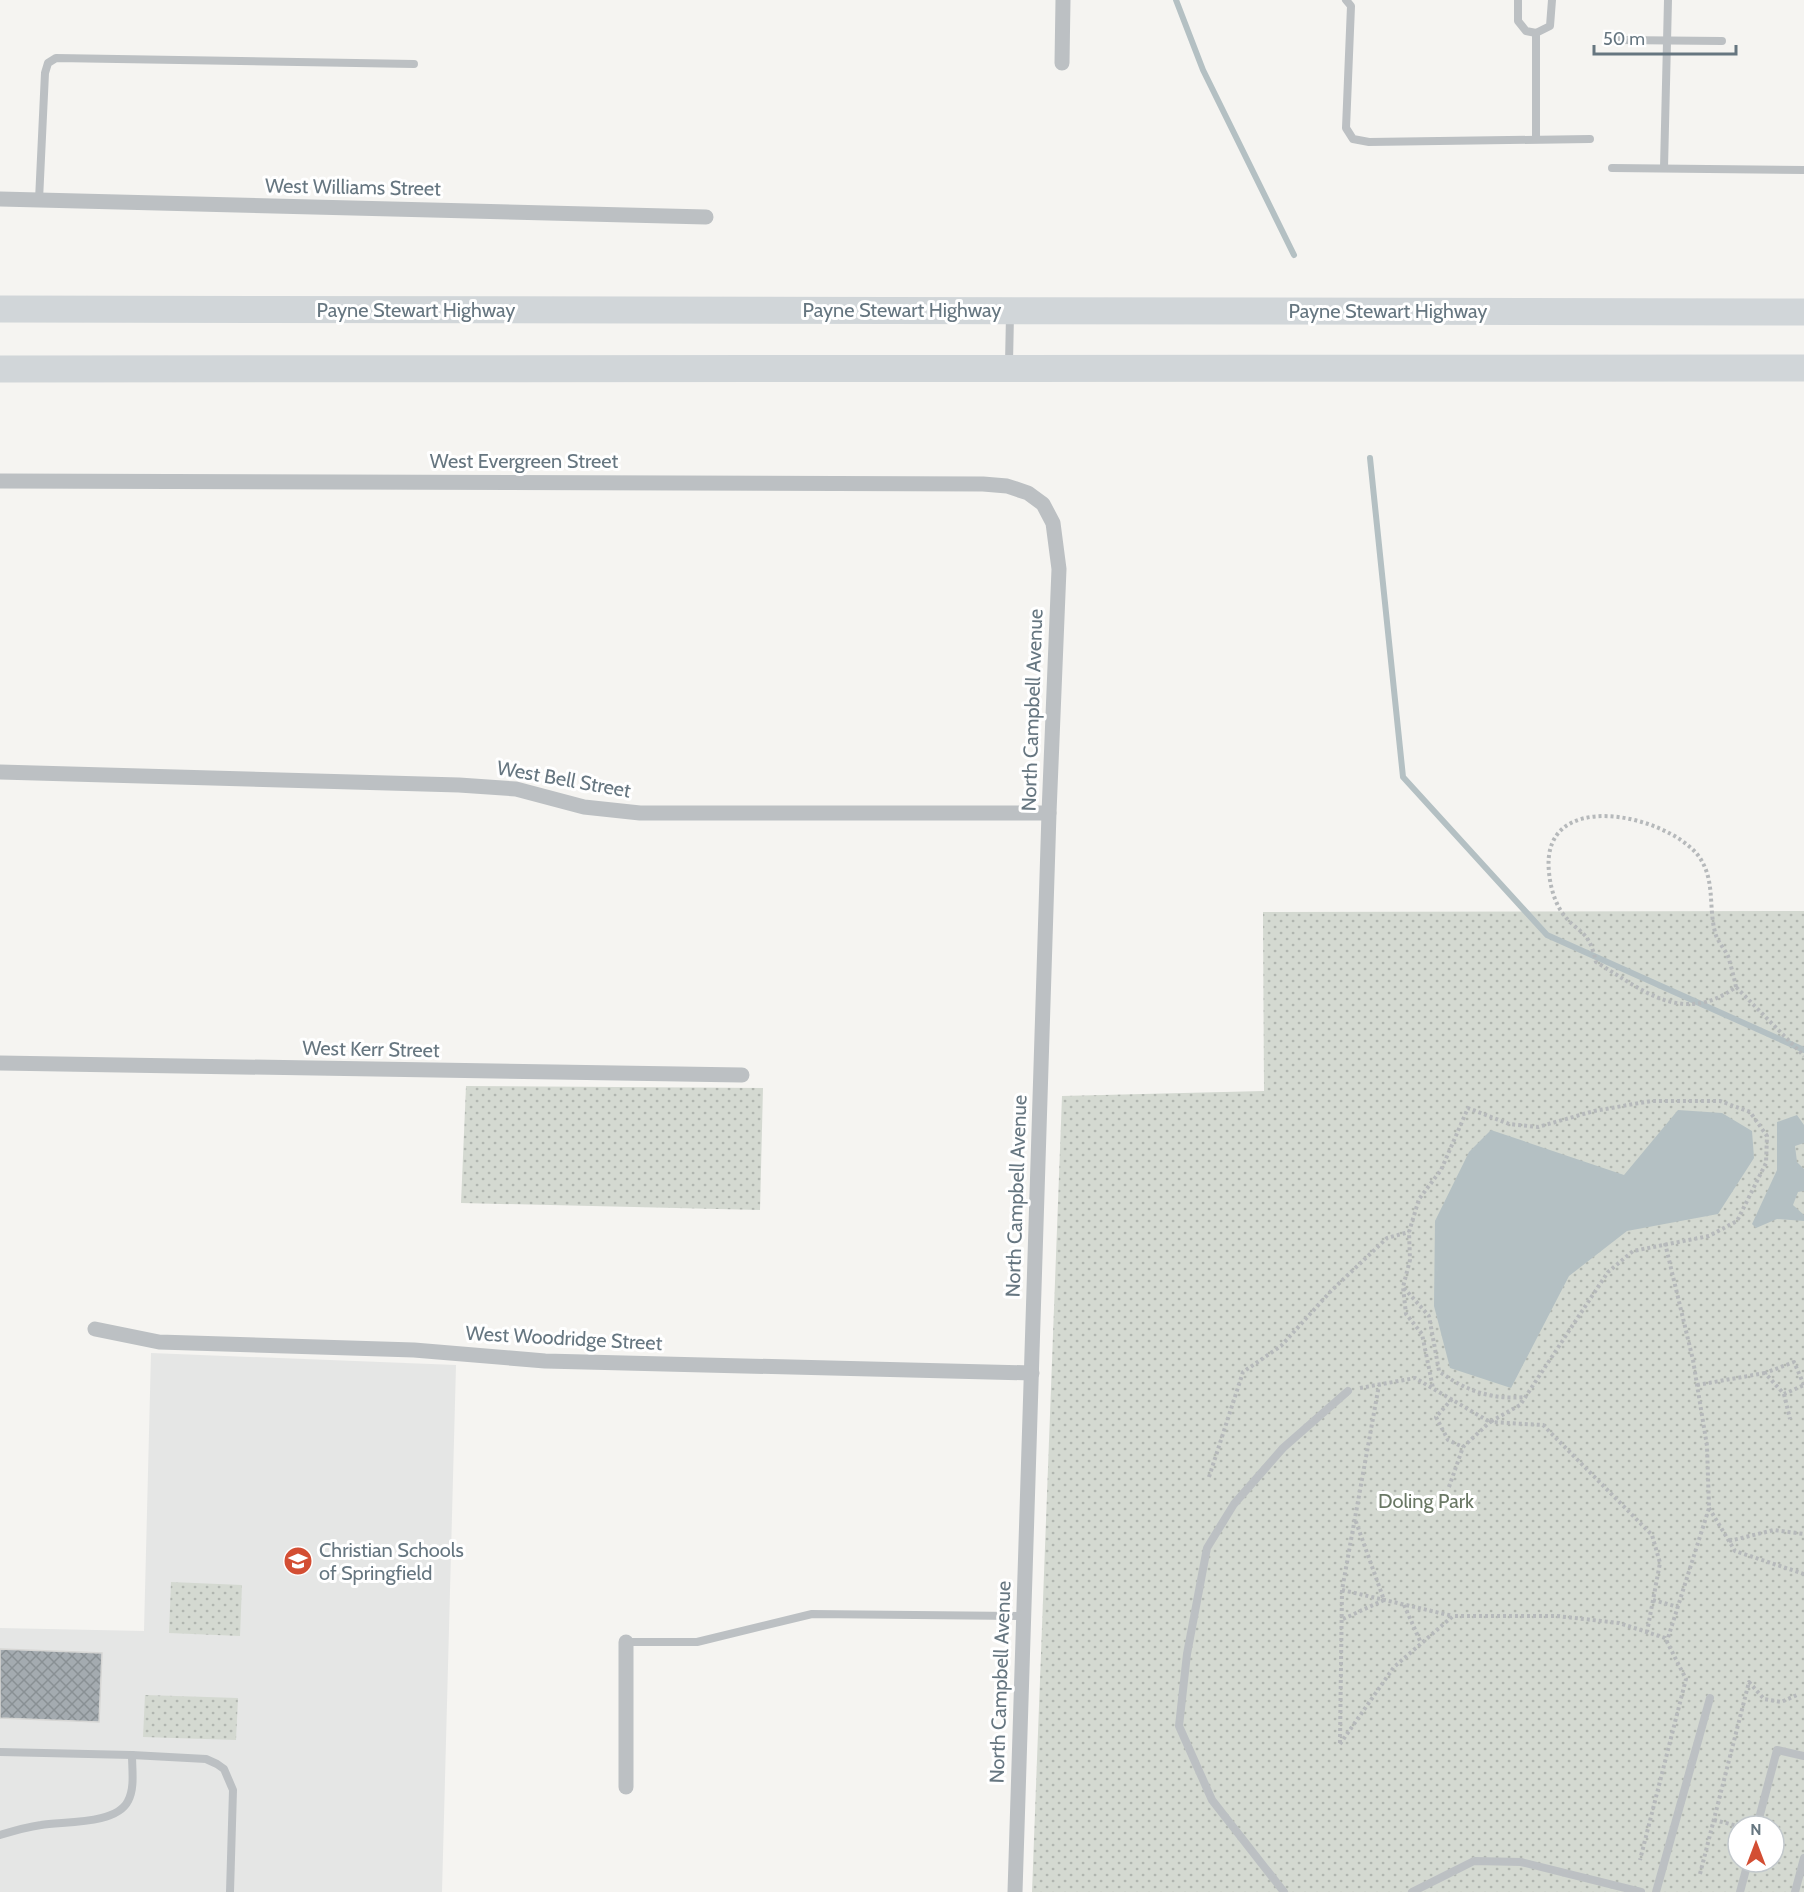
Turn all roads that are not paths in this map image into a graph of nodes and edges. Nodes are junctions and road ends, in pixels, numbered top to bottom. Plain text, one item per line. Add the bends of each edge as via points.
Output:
1 (1063, 0) edge
2 (1346, 0) edge
3 (1518, 0) edge
4 (1552, 0) edge
5 (1668, 0) edge
6 (1536, 33) junction
7 (1617, 40) dead end
8 (1667, 41) junction
9 (1722, 41) dead end
10 (1062, 63) dead end
11 (414, 64) dead end
12 (1536, 138) junction
13 (1590, 139) dead end
14 (1612, 168) dead end
15 (1664, 168) junction
16 (1804, 170) edge
17 (0, 199) edge
18 (39, 200) junction
19 (706, 217) dead end
20 (0, 309) edge
21 (1010, 310) junction
22 (1804, 312) edge
23 (1804, 368) edge
24 (0, 369) edge
25 (1009, 369) junction
26 (0, 481) edge
27 (1042, 504) joint
28 (0, 772) edge
29 (1049, 813) junction
30 (0, 1063) edge
31 (742, 1076) dead end
32 (95, 1329) dead end
33 (1032, 1373) junction
34 (1348, 1391) road end
35 (1023, 1616) junction
36 (626, 1642) joint
37 (1710, 1698) dead end
38 (0, 1752) edge
39 (132, 1755) junction
40 (1804, 1756) edge
41 (626, 1787) dead end
42 (1760, 1814) edge
43 (0, 1835) edge
44 (1804, 1858) edge
45 (1745, 1874) edge
46 (230, 1892) edge
47 (1015, 1892) edge
48 (1284, 1892) edge
49 (1412, 1892) edge
50 (1641, 1892) edge
51 (1656, 1892) edge
52 (1740, 1892) edge
53 (1795, 1892) edge

1 - 10 street
2 - 12 lane via 1351,6 1346,128 1353,139 1369,142
3 - 6 lane via 1518,21 1526,31
4 - 6 lane via 1550,26
5 - 8 lane
6 - 12 lane
7 - 8 lane
8 - 9 lane
8 - 15 lane
11 - 18 lane via 56,58 48,63 45,73
12 - 13 lane
14 - 15 lane
15 - 16 lane
17 - 18 street, West Williams Street
18 - 19 street, West Williams Street
20 - 21 highway, Payne Stewart Highway
21 - 22 highway, Payne Stewart Highway
21 - 25 lane
23 - 25 highway
24 - 25 highway
26 - 27 street, West Evergreen Street via 983,484 1018,490
27 - 29 street, North Campbell Avenue via 1053,523 1059,569
28 - 29 street, West Bell Street via 459,785 516,789 584,807 640,813
29 - 33 street, North Campbell Avenue
30 - 31 street, West Kerr Street
32 - 33 street, West Woodridge Street via 159,1342 414,1350 545,1361
33 - 35 street, North Campbell Avenue
34 - 48 lane via 1283,1448 1234,1504 1207,1548 1187,1654 1179,1726 1212,1800
35 - 36 lane via 812,1614 697,1642
35 - 47 street, North Campbell Avenue
36 - 41 street
37 - 51 lane
38 - 39 lane
39 - 43 lane via 132,1789 128,1803 119,1811
39 - 46 lane via 206,1759 224,1769 233,1790
40 - 42 lane via 1777,1750
44 - 53 lane
45 - 52 lane
49 - 50 lane via 1474,1861 1521,1862

